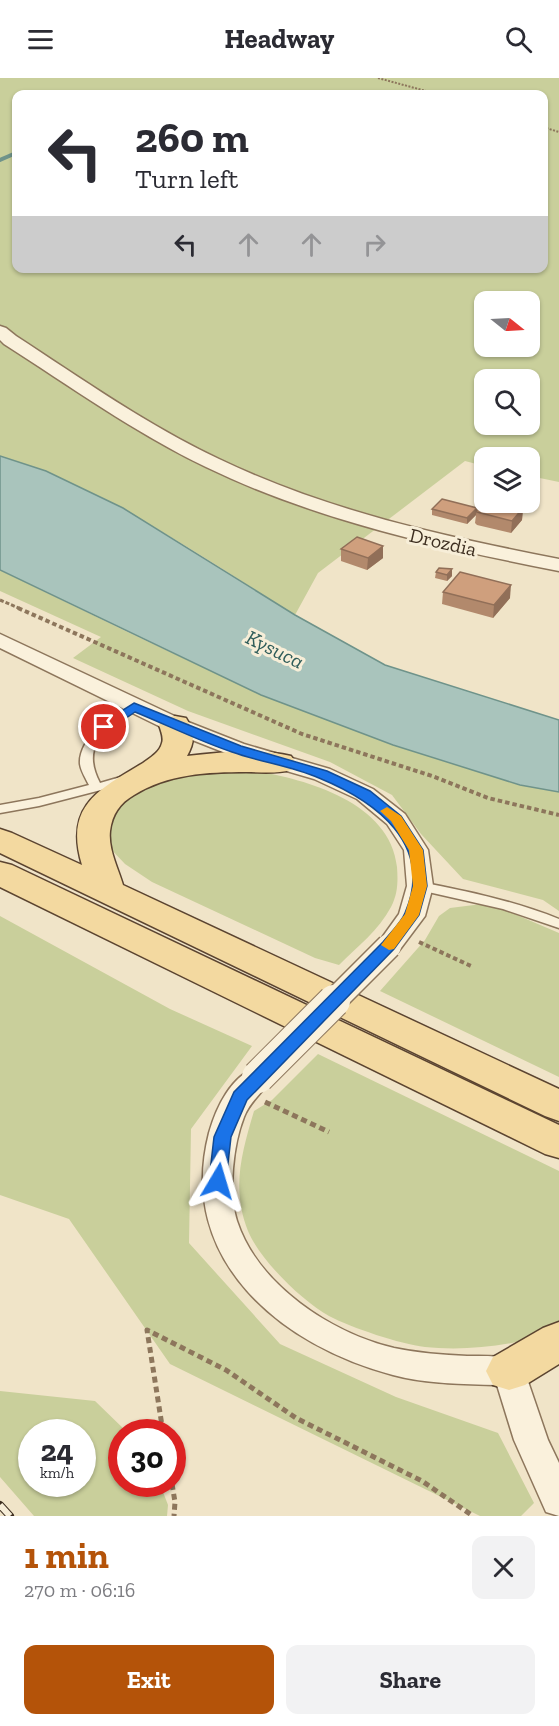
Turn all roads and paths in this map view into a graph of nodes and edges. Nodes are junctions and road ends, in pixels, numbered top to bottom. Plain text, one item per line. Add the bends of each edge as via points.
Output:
1 (378, 78) edge
2 (422, 90) edge
3 (0, 331) edge
4 (559, 565) edge
5 (0, 600) edge
6 (0, 640) edge
7 (134, 707) junction
8 (175, 725) junction
9 (280, 763) junction
10 (144, 775) junction
11 (96, 787) junction
12 (0, 809) edge
13 (559, 815) edge
14 (0, 840) edge
15 (0, 873) edge
16 (420, 886) junction
17 (107, 890) junction
18 (559, 924) edge
19 (419, 942) dead end
20 (471, 966) dead end
21 (261, 1090) junction
22 (559, 1106) edge
23 (329, 1132) dead end
24 (559, 1143) edge
25 (559, 1341) edge
26 (559, 1359) edge
27 (508, 1371) junction
28 (161, 1419) edge
29 (174, 1497) edge
30 (559, 1501) edge
31 (174, 1516) edge
32 (473, 1516) edge

1 - 2 path
3 - 4 street, Drozdia via 176,444 269,489 328,512 443,543
5 - 13 path via 302,734 488,798
6 - 7 street
7 - 8 street
7 - 11 lane via 104,727 90,745 86,763
8 - 9 street
8 - 10 main road via 176,750
9 - 10 main road via 215,762
9 - 16 street via 322,774 365,794 396,819 416,850
10 - 11 lane
10 - 17 main road via 113,793 98,812 94,846
11 - 12 lane
14 - 17 main road
15 - 24 main road
16 - 18 lane via 497,901
16 - 21 street, bridge via 412,915 388,946
17 - 22 main road
19 - 20 path
21 - 23 path
21 - 27 street via 240,1097 223,1137 218,1181 222,1219 238,1257 270,1297 325,1336 370,1355 425,1367
25 - 27 main road
26 - 27 main road
27 - 30 street via 531,1440
28 - 32 path via 147,1330 225,1370 296,1418 422,1481
29 - 31 path

